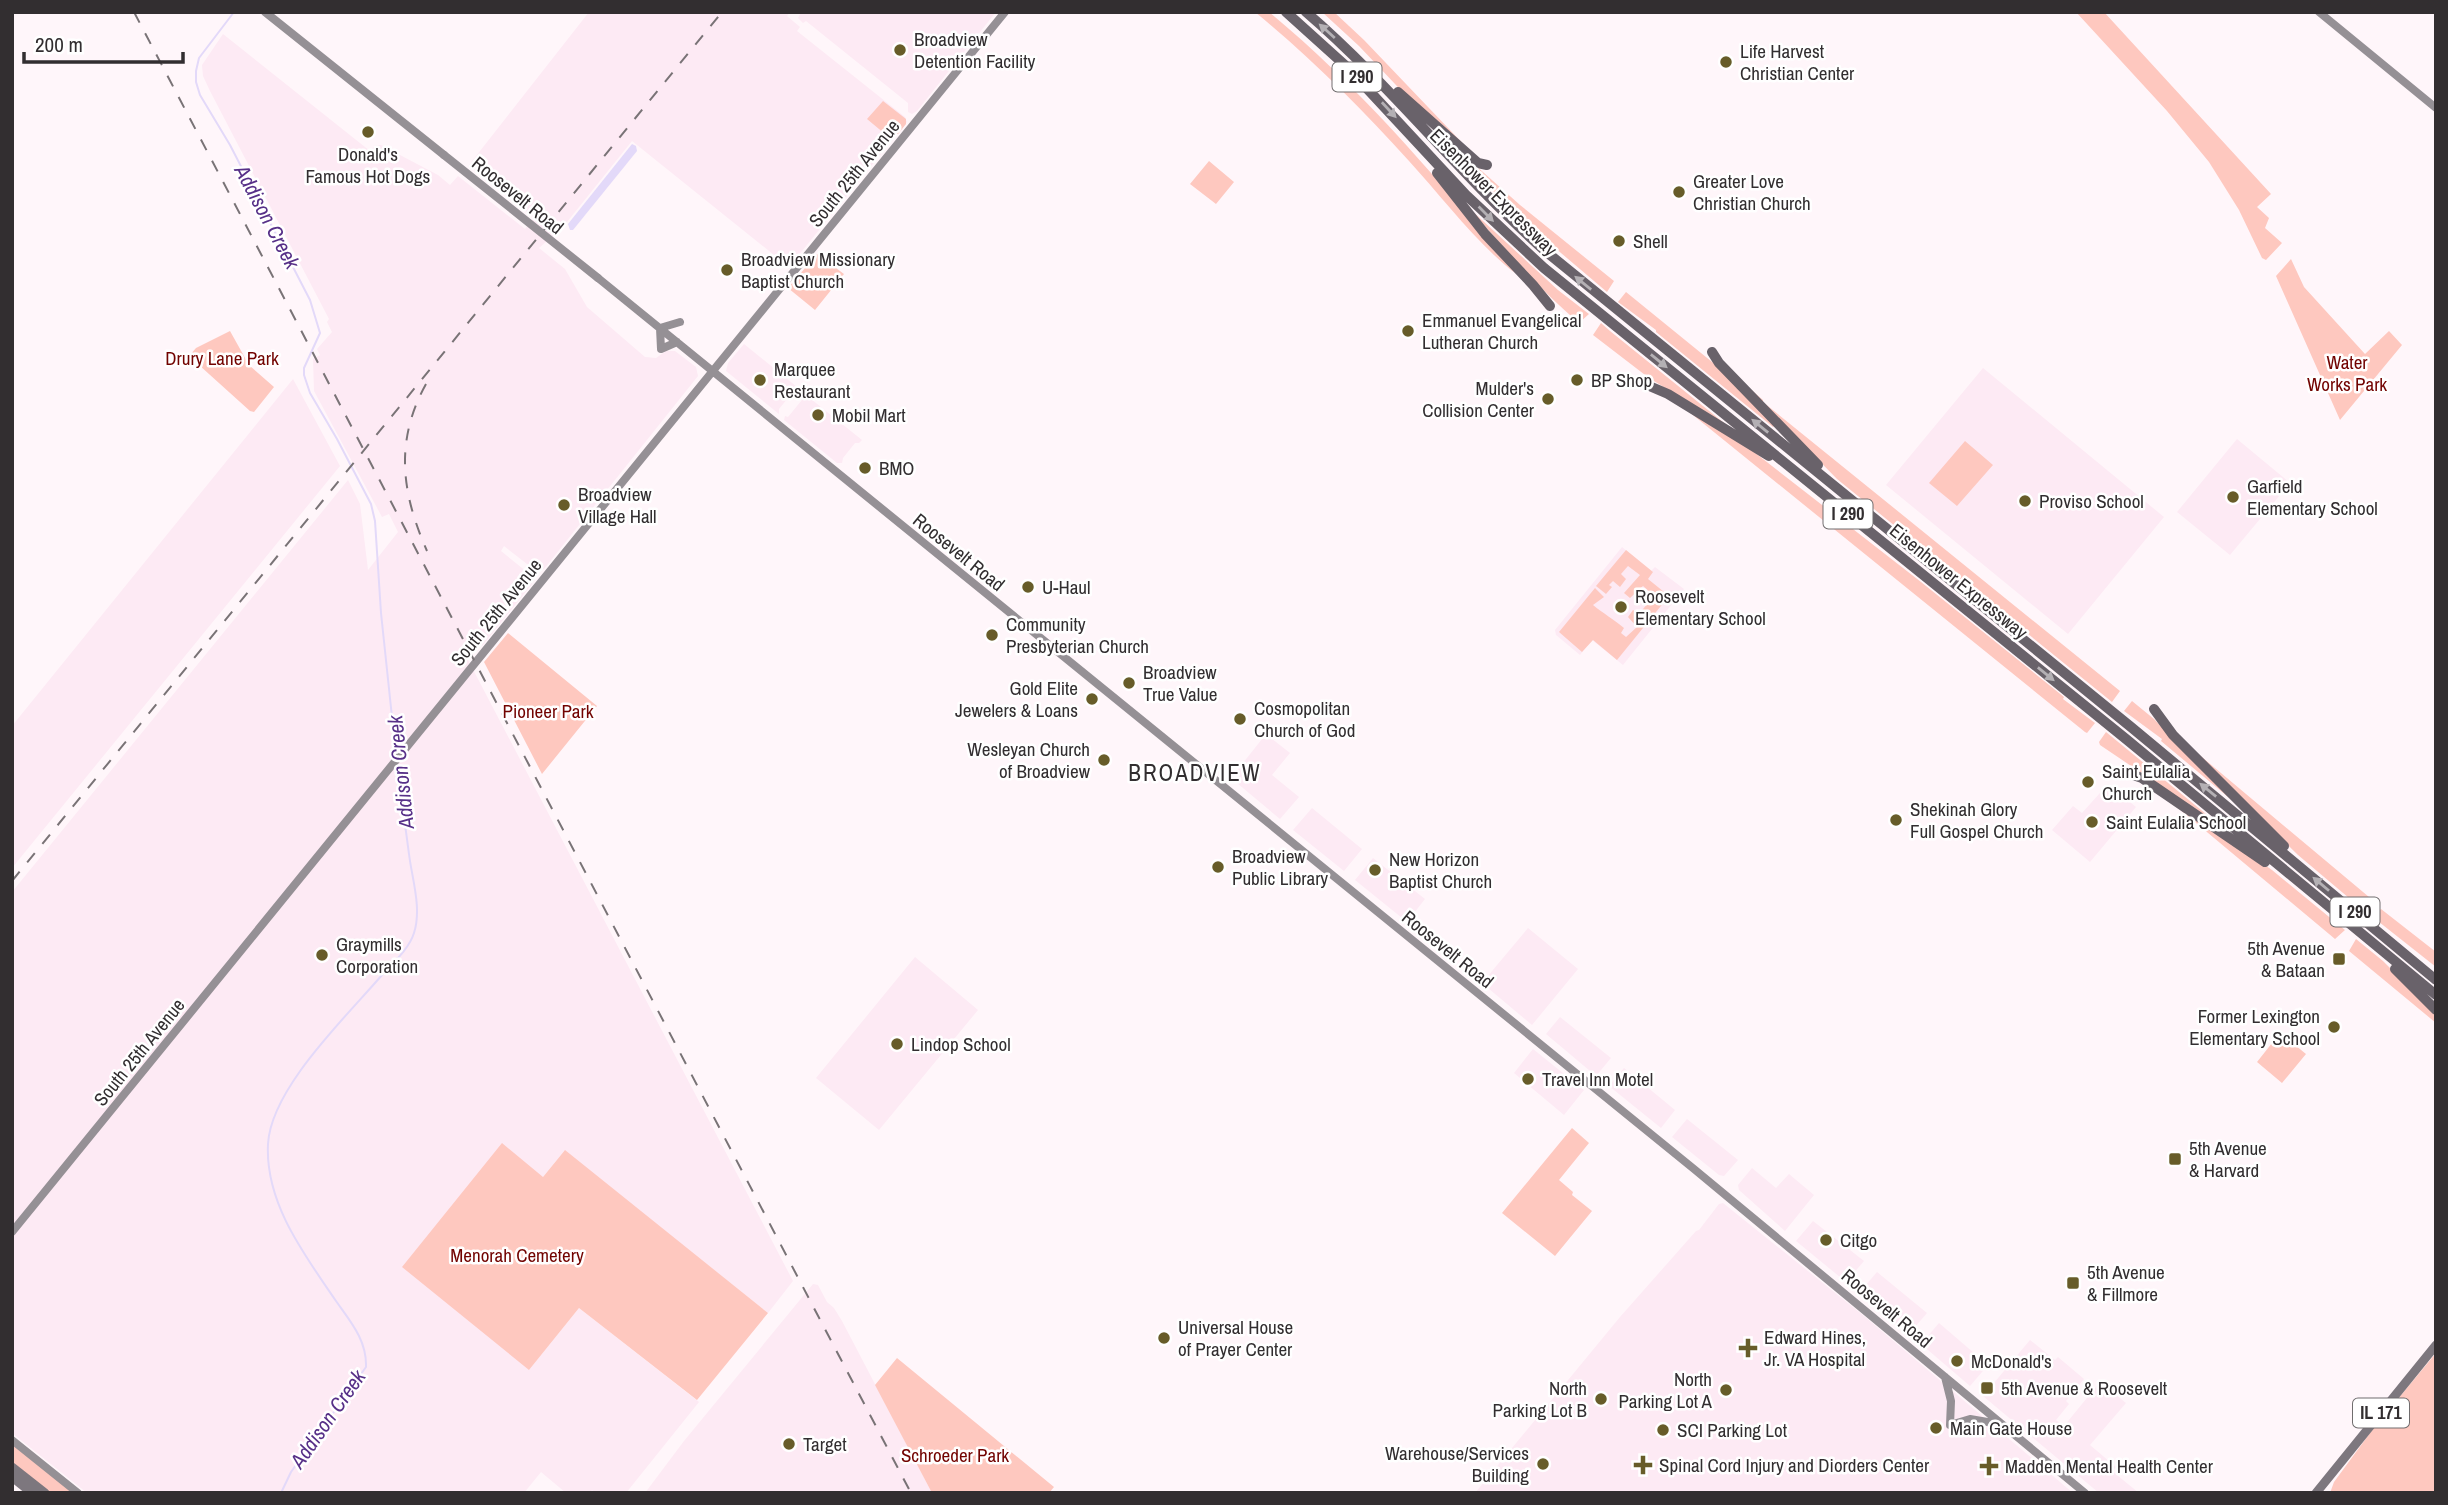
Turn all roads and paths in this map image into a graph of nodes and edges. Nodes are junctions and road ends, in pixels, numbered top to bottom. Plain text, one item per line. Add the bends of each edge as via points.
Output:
1 (265, 12) edge
2 (1005, 12) edge
3 (1286, 12) edge
4 (1306, 12) edge
5 (2319, 12) edge
6 (1382, 84) junction
7 (2436, 108) edge
8 (1422, 147) junction
9 (1487, 166) dead end
10 (1550, 306) dead end
11 (660, 328) junction
12 (677, 342) junction
13 (1712, 352) dead end
14 (712, 370) junction
15 (1647, 385) dead end
16 (1783, 461) junction
17 (1832, 484) junction
18 (2154, 709) dead end
19 (2127, 773) dead end
20 (2298, 865) junction
21 (2284, 870) junction
22 (2386, 954) junction
23 (2411, 959) junction
24 (2436, 971) edge
25 (2436, 980) edge
26 (2436, 996) edge
27 (2436, 1010) edge
28 (12, 1232) edge
29 (2436, 1345) edge
30 (1945, 1377) junction
31 (2004, 1426) junction
32 (12, 1440) edge
33 (12, 1466) edge
34 (12, 1477) edge
35 (32, 1493) edge
36 (45, 1493) edge
37 (78, 1493) edge
38 (2085, 1493) edge
39 (2316, 1493) edge

1 - 11 main road, Roosevelt Road, bridge
2 - 14 main road, South 25th Avenue
3 -> 8 highway, Eisenhower Expressway / I 290
6 -> 4 highway, Eisenhower Expressway / I 290
5 - 7 main road
6 - 9 highway
17 -> 6 highway, Eisenhower Expressway / I 290 via 1544,250 1486,197
8 - 10 highway via 1428,162 1474,222
8 -> 16 highway, Eisenhower Expressway / I 290 via 1544,268
11 - 12 main road, Roosevelt Road
11 - 12 main road via 661,349
11 - 12 main road via 680,322
12 - 14 main road, Roosevelt Road
13 - 17 highway
14 - 28 main road, South 25th Avenue
14 - 30 main road, Roosevelt Road
15 - 16 highway
16 -> 21 highway, Eisenhower Expressway / I 290
20 -> 17 highway, Eisenhower Expressway / I 290
18 - 20 highway via 2173,735 2283,844
19 - 21 highway via 2142,778 2265,862
23 -> 20 highway, Eisenhower Expressway / I 290
21 - 22 highway, Eisenhower Expressway / I 290
22 - 26 highway, Eisenhower Expressway / I 290
22 - 27 highway
23 - 24 highway
23 - 25 highway, Eisenhower Expressway / I 290
29 - 39 main road, IL 171
30 - 31 main road, Roosevelt Road
30 - 31 main road via 1950,1424 1970,1419
31 - 38 main road, Roosevelt Road
32 - 37 main road
33 - 36 main road
34 - 35 main road

